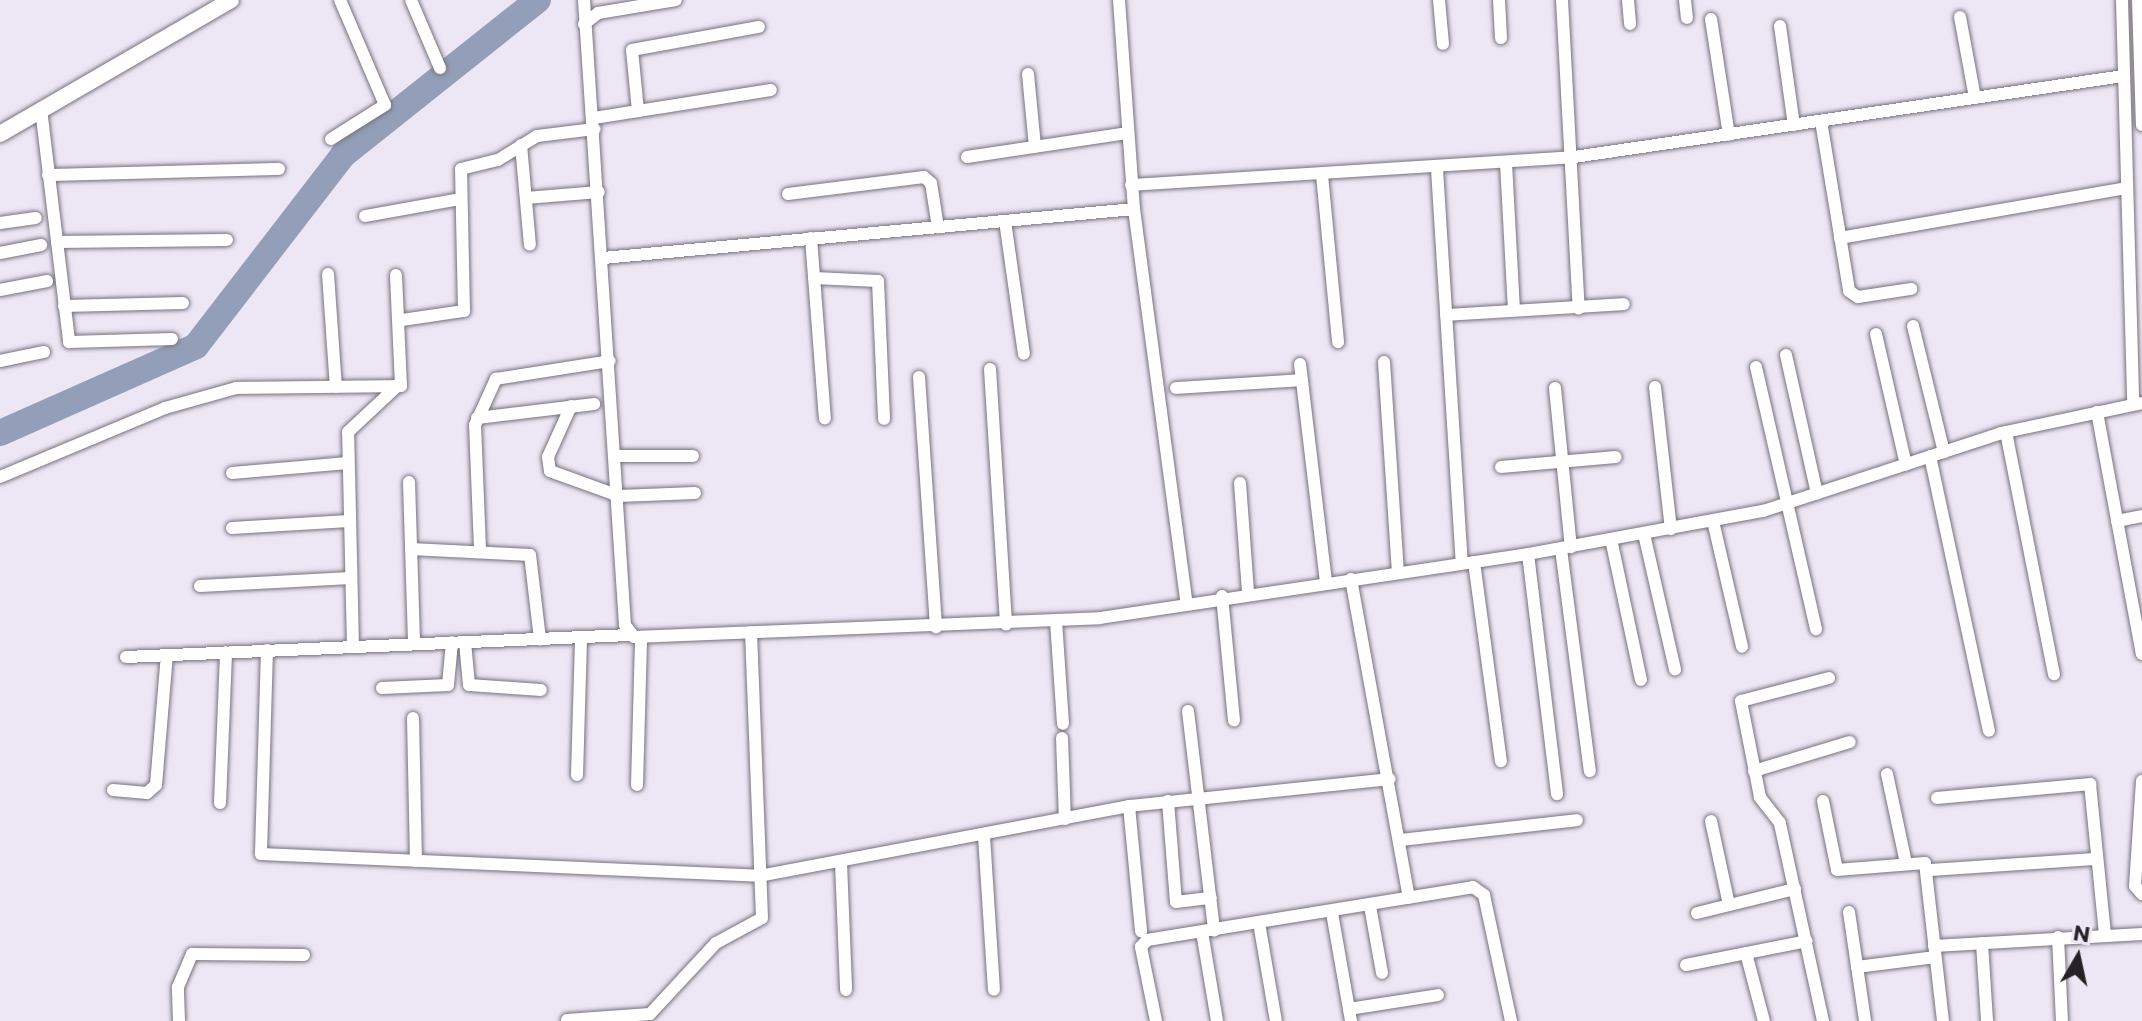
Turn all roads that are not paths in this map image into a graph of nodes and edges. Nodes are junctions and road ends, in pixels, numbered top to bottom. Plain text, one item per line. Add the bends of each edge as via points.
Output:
1 (231, 0) edge
2 (340, 0) edge
3 (411, 0) edge
4 (584, 0) edge
5 (676, 0) edge
6 (1119, 0) edge
7 (1439, 0) edge
8 (1499, 0) edge
9 (1562, 0) edge
10 (1628, 0) edge
11 (1685, 0) edge
12 (2122, 0) edge
13 (2138, 0) edge
14 (1960, 17) dead end
15 (1687, 18) dead end
16 (1711, 19) dead end
17 (584, 22) junction
18 (1630, 24) dead end
19 (1780, 26) dead end
20 (759, 27) dead end
21 (1501, 38) dead end
22 (1443, 44) dead end
23 (440, 68) dead end
24 (1028, 74) dead end
25 (2123, 76) junction
26 (2141, 83) edge
27 (771, 90) dead end
28 (1975, 98) junction
29 (41, 109) junction
30 (638, 111) junction
31 (1821, 121) junction
32 (594, 124) junction
33 (1794, 125) junction
34 (2142, 125) edge
35 (0, 133) edge
36 (1128, 133) junction
37 (1729, 135) junction
38 (331, 139) dead end
39 (521, 145) junction
40 (1035, 147) junction
41 (967, 157) dead end
42 (1574, 157) junction
43 (1506, 163) junction
44 (279, 169) dead end
45 (1437, 169) junction
46 (48, 175) junction
47 (1322, 175) junction
48 (1131, 185) junction
49 (2126, 188) junction
50 (599, 192) junction
51 (788, 194) dead end
52 (526, 198) junction
53 (460, 199) junction
54 (1134, 209) junction
55 (365, 216) dead end
56 (36, 218) dead end
57 (1005, 221) junction
58 (0, 223) edge
59 (938, 227) junction
60 (811, 238) junction
61 (1840, 238) junction
62 (227, 240) dead end
63 (57, 242) junction
64 (41, 245) dead end
65 (530, 245) dead end
66 (0, 253) edge
67 (603, 258) junction
68 (328, 274) dead end
69 (396, 275) dead end
70 (814, 278) junction
71 (47, 281) dead end
72 (1911, 289) dead end
73 (0, 290) edge
74 (183, 303) dead end
75 (1624, 304) dead end
76 (64, 306) junction
77 (1514, 309) junction
78 (1579, 309) junction
79 (1446, 315) junction
80 (402, 320) junction
81 (1913, 326) dead end
82 (1876, 334) dead end
83 (172, 339) dead end
84 (1338, 342) dead end
85 (44, 352) dead end
86 (1024, 354) dead end
87 (1786, 355) dead end
88 (0, 361) edge
89 (610, 361) junction
90 (1384, 362) dead end
91 (1300, 364) dead end
92 (1756, 367) dead end
93 (990, 369) dead end
94 (919, 377) dead end
95 (1302, 380) junction
96 (336, 387) junction
97 (1655, 387) dead end
98 (395, 388) junction
99 (1176, 388) dead end
100 (1555, 388) dead end
101 (2138, 403) edge
102 (594, 404) dead end
103 (571, 406) junction
104 (2097, 412) junction
105 (477, 418) junction
106 (825, 418) dead end
107 (884, 419) dead end
108 (2006, 432) junction
109 (1944, 452) junction
110 (617, 456) junction
111 (693, 456) dead end
112 (1930, 456) junction
113 (1616, 457) dead end
114 (1560, 462) junction
115 (348, 463) junction
116 (1906, 465) junction
117 (1501, 467) dead end
118 (232, 473) dead end
119 (0, 477) edge
120 (409, 482) dead end
121 (1240, 483) dead end
122 (695, 493) dead end
123 (1817, 494) junction
124 (619, 496) junction
125 (1788, 504) junction
126 (2142, 516) edge
127 (349, 521) junction
128 (1713, 521) junction
129 (2117, 521) junction
130 (232, 528) dead end
131 (1671, 529) junction
132 (1644, 534) junction
133 (1611, 539) junction
134 (1566, 548) junction
135 (411, 549) junction
136 (480, 549) junction
137 (1528, 554) junction
138 (1468, 563) junction
139 (1398, 572) junction
140 (351, 578) junction
141 (1351, 579) junction
142 (1326, 582) junction
143 (200, 586) dead end
144 (1248, 592) junction
145 (1222, 596) junction
146 (1186, 600) junction
147 (2139, 619) edge
148 (1056, 621) junction
149 (1006, 625) junction
150 (936, 627) junction
151 (1816, 629) dead end
152 (751, 632) junction
153 (635, 637) junction
154 (581, 638) junction
155 (540, 639) junction
156 (459, 642) junction
157 (414, 644) junction
158 (353, 647) junction
159 (1742, 647) dead end
160 (267, 650) junction
161 (226, 652) junction
162 (2142, 654) edge
163 (167, 655) junction
164 (126, 657) dead end
165 (1675, 669) dead end
166 (2054, 674) dead end
167 (1829, 678) dead end
168 (1641, 680) dead end
169 (382, 688) dead end
170 (541, 690) dead end
171 (1188, 711) dead end
172 (413, 718) dead end
173 (1234, 720) dead end
174 (1063, 724) dead end
175 (1989, 731) dead end
176 (1062, 738) dead end
177 (1850, 742) dead end
178 (1501, 761) dead end
179 (1590, 771) dead end
180 (1754, 771) junction
181 (1887, 774) dead end
182 (577, 775) dead end
183 (1390, 779) junction
184 (2142, 781) edge
185 (637, 785) dead end
186 (113, 790) dead end
187 (1557, 794) dead end
188 (1199, 797) junction
189 (1937, 798) dead end
190 (1168, 801) junction
191 (1823, 801) dead end
192 (220, 803) dead end
193 (2141, 805) edge
194 (1129, 806) junction
195 (1065, 819) junction
196 (1577, 820) dead end
197 (1711, 821) dead end
198 (984, 836) junction
199 (1400, 840) junction
200 (1905, 859) junction
201 (2096, 859) junction
202 (416, 861) junction
203 (841, 863) junction
204 (1929, 870) junction
205 (759, 876) junction
206 (1795, 889) junction
207 (2142, 894) edge
208 (1211, 898) junction
209 (1409, 898) junction
210 (1729, 905) junction
211 (1370, 906) junction
212 (1849, 912) dead end
213 (1332, 913) junction
214 (1697, 913) dead end
215 (1259, 923) junction
216 (1141, 931) dead end
217 (1208, 931) junction
218 (2105, 933) junction
219 (2142, 934) edge
220 (2058, 937) junction
221 (1807, 941) junction
222 (1982, 943) junction
223 (1935, 952) junction
224 (1746, 953) junction
225 (304, 955) dead end
226 (1686, 965) dead end
227 (1857, 967) junction
228 (1382, 973) dead end
229 (846, 990) dead end
230 (994, 990) dead end
231 (1438, 995) dead end
232 (1350, 1015) edge
233 (567, 1020) edge
234 (179, 1021) edge
235 (1156, 1021) edge
236 (1217, 1021) edge
237 (1276, 1021) edge
238 (1511, 1021) edge
239 (1764, 1021) edge
240 (1823, 1021) edge
241 (1865, 1021) edge
242 (1943, 1021) edge
243 (1987, 1021) edge
244 (2062, 1021) edge

1 - 29 street
2 - 38 street via 385,105
3 - 23 street
4 - 17 street
5 - 17 street via 598,13
6 - 36 street
7 - 22 street
8 - 21 street
9 - 42 street
10 - 18 street
11 - 15 street
12 - 25 street
13 - 26 street
14 - 28 street
16 - 37 street
17 - 32 street
19 - 33 street
20 - 30 street via 632,50
24 - 40 street
25 - 28 street
25 - 49 street
26 - 34 street
27 - 30 street
28 - 31 street
29 - 35 street
29 - 46 street
30 - 32 street
31 - 33 street
31 - 61 street
32 - 39 street
32 - 50 street
33 - 37 street
36 - 40 street
36 - 48 street
37 - 42 street
39 - 52 street
39 - 53 street via 498,160 461,169
40 - 41 street
42 - 43 street
42 - 78 street
43 - 45 street
43 - 77 street
44 - 46 street
45 - 47 street
45 - 79 street
46 - 63 street
47 - 48 street
47 - 84 street
48 - 54 street
49 - 61 street
49 - 101 street
50 - 52 street
50 - 67 street
51 - 59 street via 924,177
52 - 65 street
53 - 55 street
53 - 80 street via 464,311
54 - 57 street
54 - 146 street
56 - 58 street
57 - 59 street
57 - 86 street
59 - 60 street
60 - 67 street
60 - 70 street
61 - 72 street via 1852,296
62 - 63 street
63 - 76 street
64 - 66 street
67 - 89 street
68 - 96 street
69 - 80 street
70 - 106 street
70 - 107 street via 878,281
71 - 73 street
74 - 76 street
75 - 78 street
76 - 83 street via 69,342
77 - 78 street
77 - 79 street
79 - 138 street
80 - 98 street via 406,378
81 - 109 street
82 - 116 street
85 - 88 street
87 - 123 street
89 - 105 street via 501,374
89 - 110 street
90 - 139 street
91 - 95 street
92 - 125 street
93 - 149 street
94 - 150 street
95 - 99 street
95 - 142 street
96 - 98 street
96 - 119 street via 251,387 207,396
97 - 131 street
98 - 115 street via 348,432
100 - 114 street
101 - 104 street
102 - 103 street
103 - 105 street
103 - 124 street via 548,457 550,471
104 - 108 street
104 - 129 street
105 - 136 street
108 - 109 street
108 - 166 street
109 - 112 street
110 - 111 street
110 - 124 street
112 - 116 street
112 - 175 street
113 - 114 street
114 - 117 street
114 - 134 street
115 - 118 street
115 - 127 street
116 - 123 street
120 - 135 street
121 - 144 street
122 - 124 street
123 - 125 street
124 - 153 street
125 - 128 street
125 - 151 street
126 - 129 street
127 - 130 street
127 - 140 street
128 - 131 street
128 - 159 street
129 - 147 street
131 - 132 street
132 - 133 street
132 - 165 street
133 - 134 street
133 - 168 street
134 - 137 street
134 - 179 street
135 - 136 street
135 - 157 street
136 - 155 street via 530,555
137 - 138 street
137 - 187 street
138 - 139 street
138 - 178 street
139 - 141 street
140 - 143 street
140 - 158 street
141 - 142 street
141 - 183 street
142 - 144 street
144 - 145 street
145 - 146 street
145 - 173 street
146 - 148 street
147 - 162 street
148 - 149 street
148 - 174 street
149 - 150 street
150 - 152 street
152 - 153 street
152 - 205 street
153 - 154 street
153 - 185 street
154 - 155 street
154 - 182 street
155 - 156 street
156 - 157 street
156 - 169 street via 448,685
156 - 170 street via 469,685
157 - 158 street
158 - 160 street
160 - 161 street
160 - 202 street via 257,850
161 - 163 street
161 - 192 street
163 - 164 street
163 - 186 street via 156,785 147,793
167 - 180 street via 1741,701
171 - 188 street
172 - 202 street
176 - 195 street
177 - 180 street
180 - 206 street via 1762,802 1780,823
181 - 200 street
183 - 188 street
183 - 199 street
184 - 193 street
188 - 190 street
188 - 208 street
189 - 201 street via 2090,784
190 - 194 street
190 - 208 street via 1176,902
191 - 200 street via 1837,870
193 - 207 street via 2135,886
194 - 195 street
194 - 216 street
195 - 198 street
196 - 199 street
197 - 210 street
198 - 203 street
198 - 230 street
199 - 209 street
200 - 204 street
201 - 204 street
201 - 218 street
202 - 205 street
203 - 205 street
203 - 229 street
204 - 223 street
205 - 233 street via 760,924 716,943 657,1009 642,1016
206 - 210 street
206 - 221 street
208 - 217 street
209 - 211 street
209 - 238 street via 1481,888
210 - 214 street
211 - 213 street
211 - 228 street
212 - 227 street
213 - 215 street
213 - 232 street
215 - 217 street
215 - 237 street
217 - 235 street via 1142,943
217 - 236 street
218 - 219 street
218 - 220 street
220 - 222 street
220 - 244 street
221 - 224 street
221 - 240 street
222 - 223 street
222 - 243 street
223 - 227 street
223 - 242 street
224 - 226 street
224 - 239 street
225 - 234 street via 192,954 178,987
227 - 241 street
231 - 232 street

